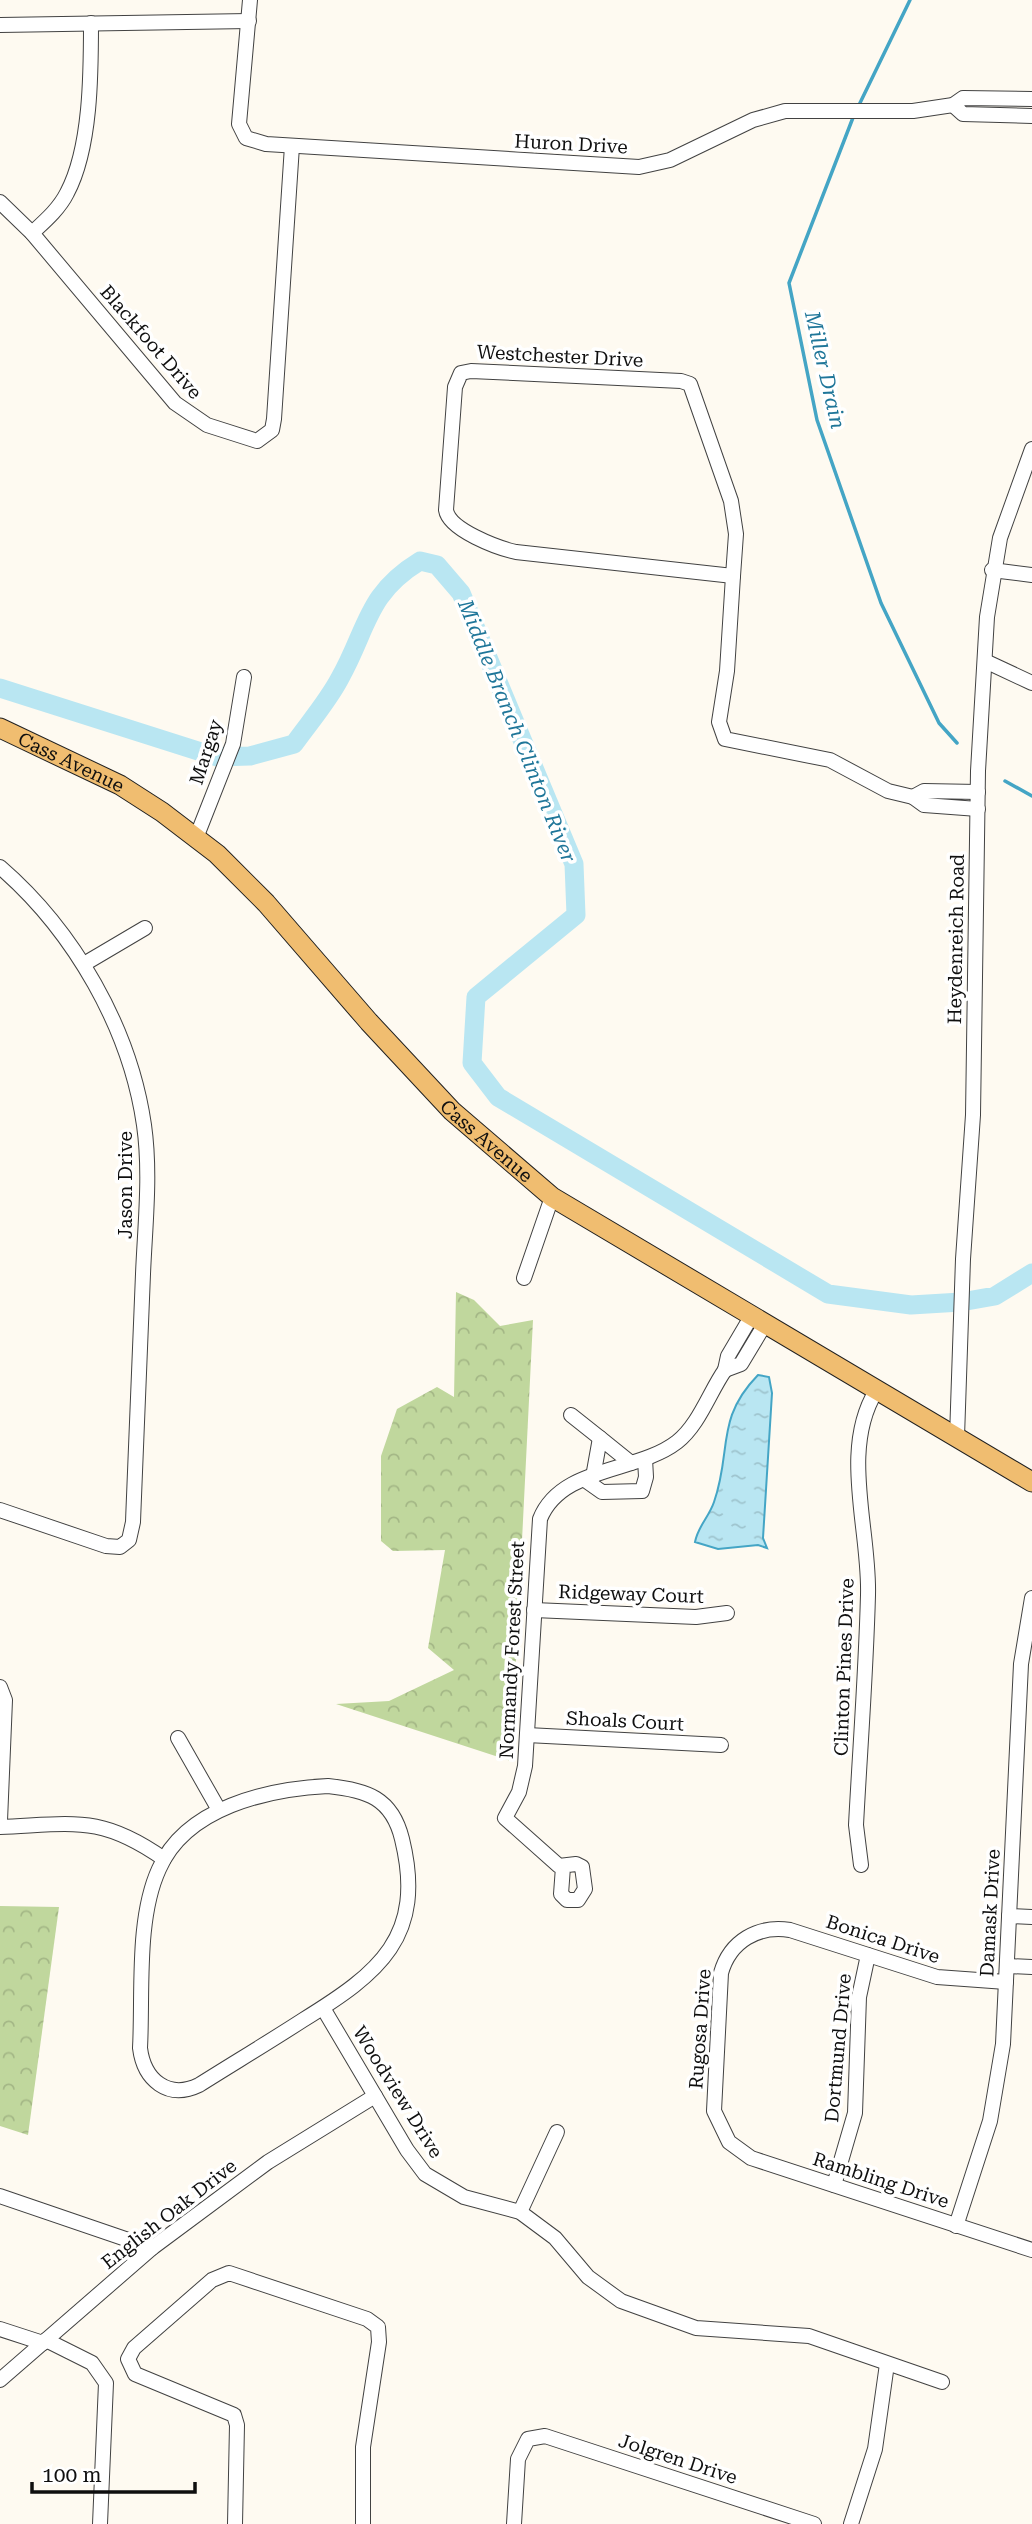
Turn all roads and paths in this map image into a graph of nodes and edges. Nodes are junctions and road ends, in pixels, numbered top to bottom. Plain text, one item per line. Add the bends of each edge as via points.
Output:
1 (250, 0) edge
2 (249, 21) junction
3 (91, 23) junction
4 (0, 24) edge
5 (1004, 99) junction
6 (1032, 100) edge
7 (953, 106) junction
8 (1003, 115) junction
9 (1032, 116) edge
10 (292, 146) junction
11 (0, 202) edge
12 (32, 233) junction
13 (1032, 449) edge
14 (992, 570) junction
15 (1032, 575) edge
16 (733, 576) junction
17 (985, 661) junction
18 (244, 677) dead end
19 (1032, 683) edge
20 (0, 728) edge
21 (946, 791) junction
22 (978, 792) junction
23 (913, 797) junction
24 (945, 807) junction
25 (978, 808) junction
26 (196, 838) junction
27 (0, 867) edge
28 (145, 928) dead end
29 (84, 964) junction
30 (552, 1197) junction
31 (524, 1278) dead end
32 (758, 1320) junction
33 (876, 1391) junction
34 (571, 1415) dead end
35 (957, 1437) junction
36 (600, 1438) junction
37 (638, 1461) junction
38 (589, 1479) junction
39 (1032, 1482) edge
40 (0, 1510) edge
41 (1032, 1598) edge
42 (534, 1610) junction
43 (727, 1613) dead end
44 (1029, 1626) edge
45 (0, 1687) edge
46 (527, 1735) junction
47 (178, 1738) dead end
48 (721, 1745) dead end
49 (1015, 1784) junction
50 (1032, 1785) edge
51 (219, 1810) junction
52 (0, 1821) edge
53 (0, 1827) edge
54 (163, 1859) junction
55 (861, 1865) dead end
56 (563, 1867) dead end
57 (1009, 1916) junction
58 (1032, 1917) edge
59 (751, 1934) joint
60 (868, 1955) junction
61 (1007, 1966) junction
62 (1032, 1967) edge
63 (1006, 1982) junction
64 (323, 2008) junction
65 (375, 2096) junction
66 (557, 2132) dead end
67 (724, 2136) joint
68 (834, 2185) junction
69 (0, 2196) edge
70 (520, 2212) junction
71 (956, 2226) junction
72 (152, 2248) junction
73 (1032, 2250) edge
74 (0, 2329) edge
75 (45, 2342) junction
76 (887, 2364) junction
77 (0, 2380) edge
78 (942, 2382) dead end
79 (100, 2524) edge
80 (234, 2524) edge
81 (363, 2524) edge
82 (514, 2524) edge
83 (814, 2524) edge
84 (851, 2524) edge

1 - 2 street
2 - 3 street
2 - 10 street, Huron Drive via 240,129 252,142
3 - 4 street
3 - 12 street via 90,86 77,166 60,205
5 - 6 street, Huron Drive
5 - 7 street, Huron Drive via 963,98
5 - 8 street
7 - 8 street, Huron Drive via 963,114
7 - 10 street, Huron Drive via 913,111 800,109 753,120 684,154 639,167
8 - 9 street, Huron Drive
10 - 12 street, Blackfoot Drive via 274,419 272,430 257,441 206,425 174,402
11 - 12 street, Blackfoot Drive
13 - 14 street, Heydenreich Road via 1009,506
14 - 15 street
14 - 17 street, Heydenreich Road
16 - 16 street, Westchester Drive via 736,534 731,501 690,384 461,373 455,387 446,510 453,522 482,541 516,552
16 - 23 street, Westchester Drive via 719,722 725,739 830,761 888,791
17 - 19 street
17 - 22 street, Heydenreich Road
18 - 26 street, Margay via 233,744
20 - 26 main road, Cass Avenue via 120,785
21 - 22 street, Westchester Drive
21 - 23 street, Westchester Drive via 924,791
21 - 24 street
22 - 25 street, Heydenreich Road
23 - 24 street, Westchester Drive via 924,805
24 - 25 street, Westchester Drive
25 - 35 street, Heydenreich Road via 973,1115
26 - 30 main road, Cass Avenue via 267,903 452,1111
27 - 29 street, Jason Drive via 42,909
28 - 29 street
29 - 40 street, Jason Drive via 123,1051 145,1141 133,1522 125,1545 106,1546
30 - 31 street
30 - 32 main road, Cass Avenue
32 - 33 main road, Cass Avenue
32 - 37 street, Normandy Forest Street via 728,1356 725,1370 681,1439
33 - 35 main road, Cass Avenue
33 - 55 street, Clinton Pines Drive via 863,1415 859,1494 868,1585 856,1825
34 - 36 street
35 - 39 main road, Cass Avenue
36 - 37 street
36 - 38 street
37 - 38 street, Normandy Forest Street
37 - 38 street via 646,1477 642,1491 602,1492
38 - 42 street, Normandy Forest Street via 557,1493 540,1519
41 - 44 street, Damask Drive
42 - 43 street, Ridgeway Court via 696,1618
42 - 46 street, Normandy Forest Street
44 - 49 street, Damask Drive via 1021,1664
45 - 52 street via 5,1700
46 - 48 street, Shoals Court
46 - 56 street, Normandy Forest Street via 522,1785 505,1818
47 - 51 street
49 - 50 street
49 - 57 street, Damask Drive
51 - 54 street
51 - 64 street via 278,1793 328,1786 379,1799 393,1814 410,1884 401,1932 370,1974
53 - 54 street via 81,1824 120,1832
54 - 64 street via 146,1922 141,2048 144,2067 156,2084 170,2090 193,2088
57 - 58 street
57 - 61 street, Damask Drive
59 - 60 street, Bonica Drive via 790,1930
59 - 67 street, Rugosa Drive via 728,1954 719,1983 714,2111
60 - 63 street, Bonica Drive via 947,1979
60 - 68 street, Dortmund Drive via 859,1997 854,2119
61 - 62 street
61 - 63 street, Damask Drive
63 - 71 street, Damask Drive via 993,2106
64 - 65 street, Woodview Drive
65 - 70 street, Woodview Drive via 412,2159 433,2180 464,2197
65 - 72 street, English Oak Drive via 268,2162
66 - 70 street
67 - 68 street, Rambling Drive via 751,2158
68 - 71 street, Rambling Drive
69 - 72 street
70 - 76 street, Woodview Drive via 555,2238 599,2287 633,2307 712,2330 809,2336
71 - 73 street, Rambling Drive
72 - 75 street, English Oak Drive
74 - 75 street
75 - 77 street, English Oak Drive
75 - 79 street via 92,2363 106,2383
76 - 78 street, Woodview Drive
76 - 84 street via 875,2449
80 - 81 street via 234,2415 141,2377 131,2371 128,2359 134,2348 212,2280 229,2273 367,2319 378,2327 363,2447
82 - 83 street, Jolgren Drive via 518,2459 528,2439 552,2437

